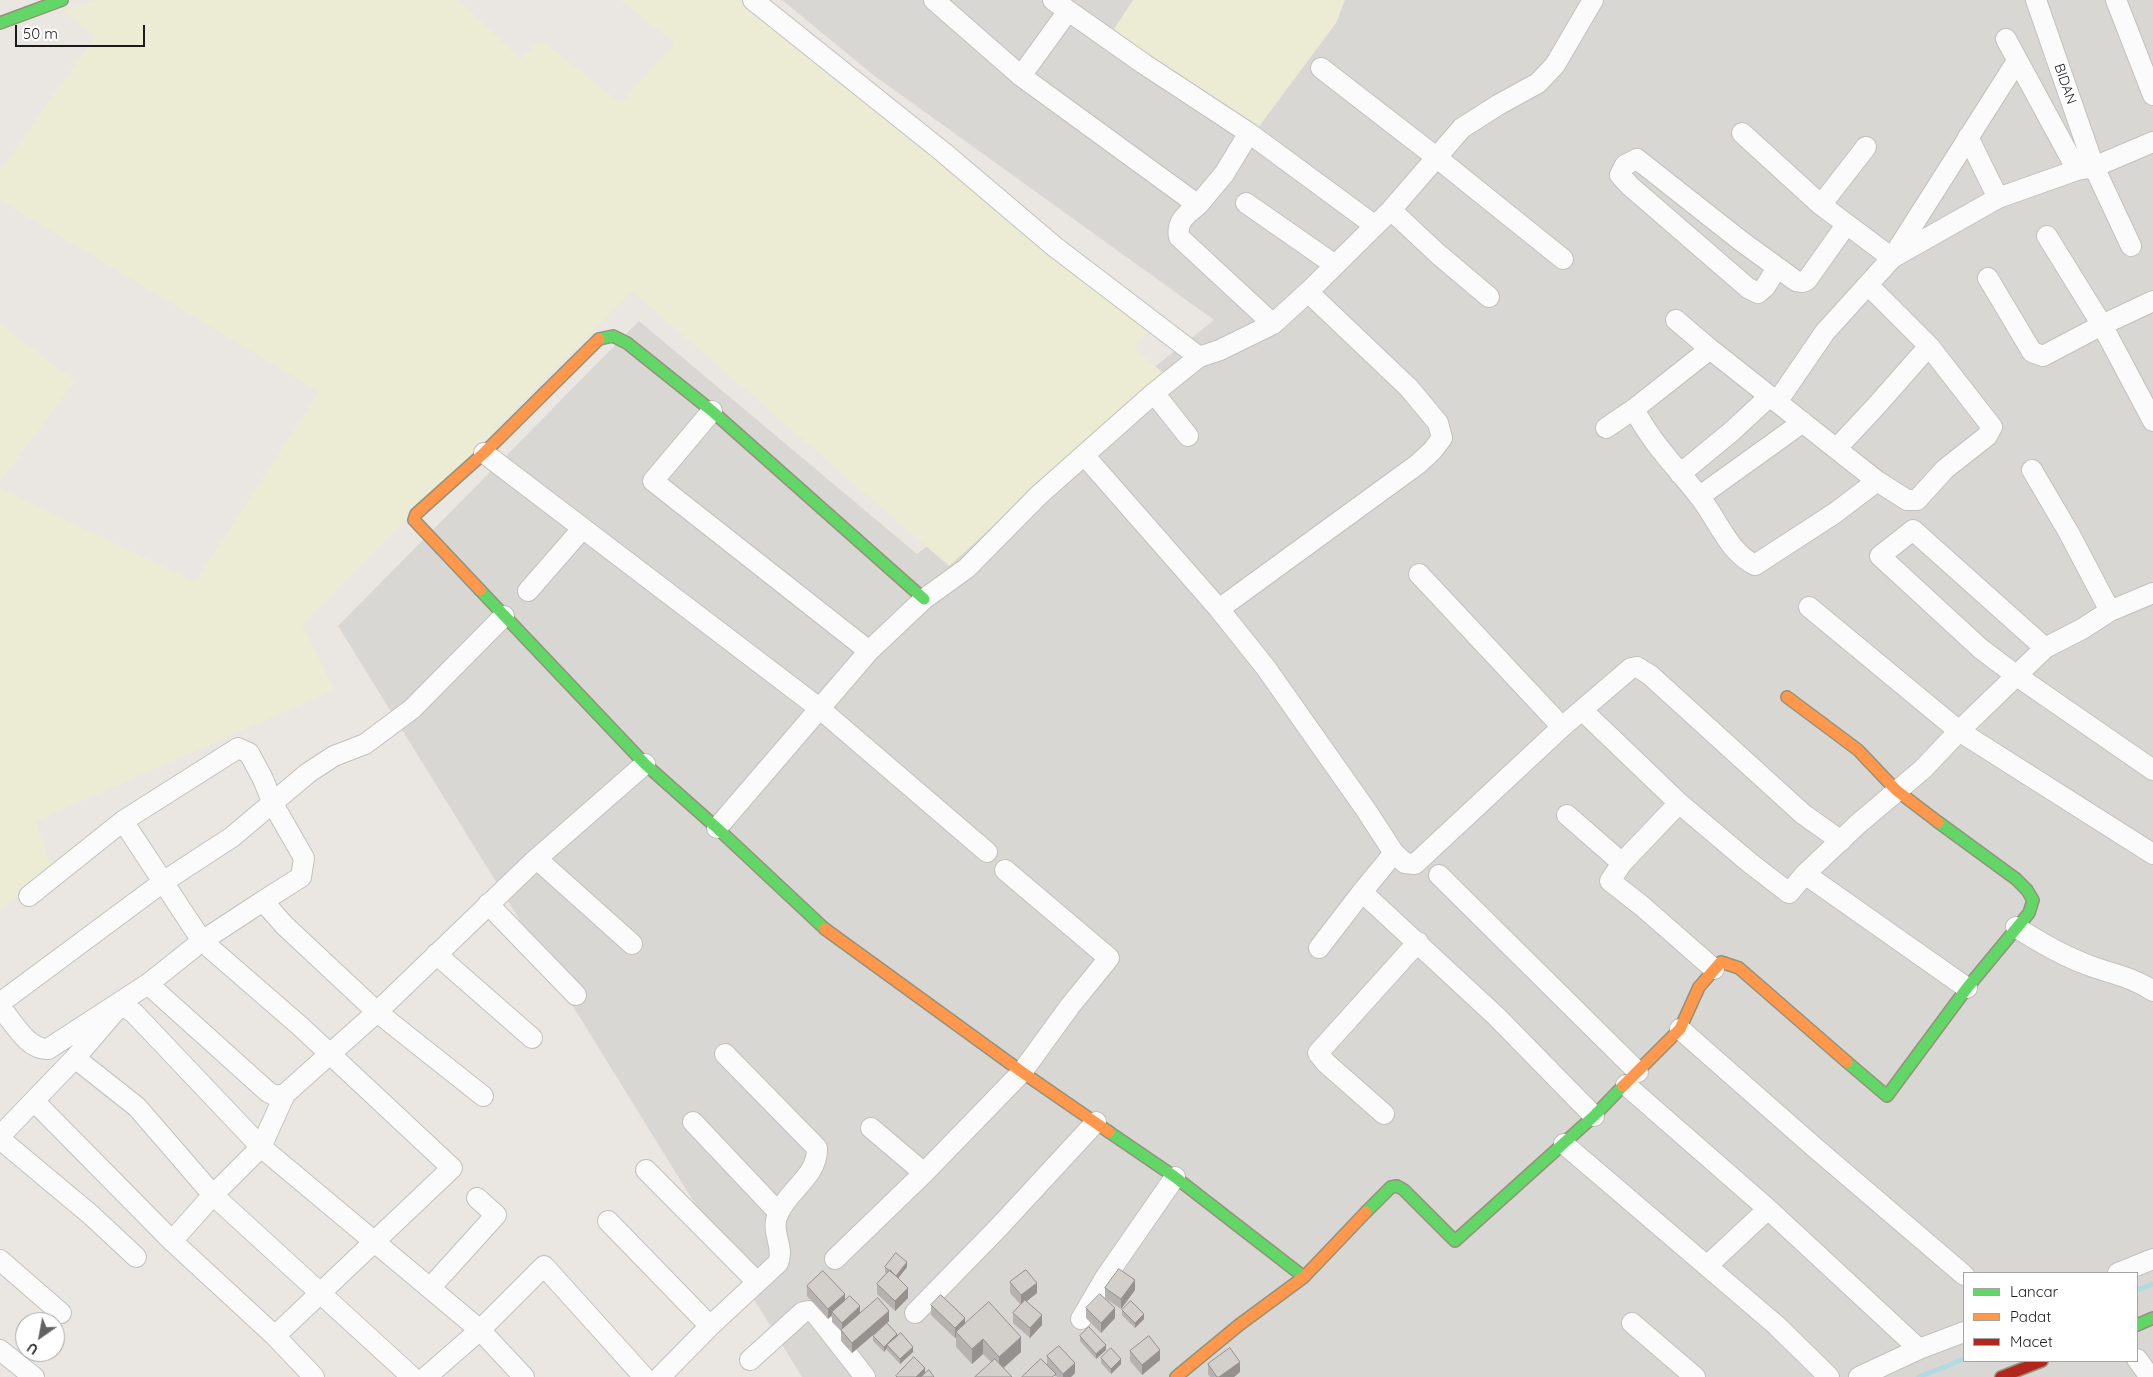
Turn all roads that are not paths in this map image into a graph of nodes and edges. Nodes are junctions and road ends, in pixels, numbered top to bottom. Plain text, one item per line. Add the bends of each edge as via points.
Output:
1 (62, 0) edge
2 (752, 0) edge
3 (934, 0) edge
4 (1592, 0) edge
5 (2036, 0) edge
6 (2116, 0) edge
7 (1060, 6) edge
8 (0, 23) edge
9 (2006, 39) dead end
10 (2017, 61) junction
11 (1321, 68) dead end
12 (1021, 76) junction
13 (2153, 95) edge
14 (1249, 133) junction
15 (1742, 133) dead end
16 (1968, 138) junction
17 (2153, 142) edge
18 (1866, 147) dead end
19 (1436, 157) junction
20 (2086, 168) junction
21 (1998, 198) junction
22 (1246, 204) dead end
23 (1198, 205) junction
24 (1821, 205) junction
25 (1391, 210) junction
26 (1374, 225) junction
27 (1846, 225) junction
28 (2047, 236) dead end
29 (2131, 246) dead end
30 (1892, 258) junction
31 (1563, 259) dead end
32 (1335, 265) junction
33 (1777, 268) junction
34 (1988, 278) dead end
35 (1868, 285) junction
36 (1308, 292) junction
37 (1489, 297) dead end
38 (2153, 301) edge
39 (1676, 320) dead end
40 (1273, 324) junction
41 (2102, 325) junction
42 (1929, 346) junction
43 (1710, 349) junction
44 (1199, 357) junction
45 (1154, 393) junction
46 (1774, 399) junction
47 (1634, 409) junction
48 (712, 411) junction
49 (2153, 421) edge
50 (1802, 422) junction
51 (1606, 428) dead end
52 (1188, 436) dead end
53 (1837, 448) junction
54 (484, 453) junction
55 (1084, 455) junction
56 (2032, 470) dead end
57 (1680, 474) junction
58 (1877, 481) junction
59 (1700, 496) junction
60 (582, 528) junction
61 (1420, 574) dead end
62 (528, 591) dead end
63 (924, 599) junction
64 (2150, 600) edge
65 (1809, 607) dead end
66 (1219, 609) junction
67 (2110, 611) junction
68 (504, 616) junction
69 (2045, 648) junction
70 (869, 651) junction
71 (2017, 676) junction
72 (1787, 697) dead end
73 (818, 708) junction
74 (1582, 710) junction
75 (1562, 727) junction
76 (1959, 731) junction
77 (645, 764) junction
78 (2153, 770) edge
79 (1896, 790) junction
80 (1679, 803) junction
81 (273, 804) junction
82 (1567, 815) dead end
83 (123, 821) junction
84 (717, 828) junction
85 (1841, 840) junction
86 (986, 852) dead end
87 (1394, 853) junction
88 (2153, 854) edge
89 (537, 859) junction
90 (1622, 863) junction
91 (1005, 870) dead end
92 (1806, 874) junction
93 (1439, 875) dead end
94 (163, 882) junction
95 (1362, 892) junction
96 (29, 896) dead end
97 (263, 901) junction
98 (488, 904) junction
99 (2016, 927) junction
100 (202, 941) junction
101 (1418, 942) junction
102 (632, 944) dead end
103 (1319, 948) dead end
104 (436, 954) junction
105 (1714, 969) junction
106 (148, 984) junction
107 (1968, 988) junction
108 (2153, 991) edge
109 (576, 995) dead end
110 (0, 1005) edge
111 (377, 1012) junction
112 (1680, 1029) junction
113 (532, 1038) dead end
114 (725, 1054) dead end
115 (331, 1055) junction
116 (75, 1058) junction
117 (1022, 1072) junction
118 (1632, 1078) junction
119 (285, 1094) junction
120 (482, 1096) dead end
121 (34, 1101) junction
122 (1384, 1114) dead end
123 (1594, 1116) junction
124 (693, 1122) dead end
125 (1096, 1122) junction
126 (872, 1128) dead end
127 (0, 1137) edge
128 (1564, 1144) junction
129 (261, 1147) junction
130 (646, 1170) dead end
131 (924, 1173) junction
132 (1175, 1177) junction
133 (213, 1195) junction
134 (477, 1198) dead end
135 (1768, 1209) junction
136 (778, 1213) junction
137 (608, 1221) dead end
138 (373, 1240) junction
139 (172, 1241) junction
140 (136, 1257) dead end
141 (835, 1259) dead end
142 (2153, 1259) edge
143 (0, 1260) edge
144 (1707, 1266) junction
145 (2120, 1272) edge
146 (1963, 1274) edge
147 (1304, 1277) junction
148 (756, 1281) junction
149 (430, 1288) junction
150 (320, 1292) junction
151 (60, 1312) edge
152 (915, 1313) dead end
153 (1081, 1320) dead end
154 (1632, 1323) dead end
155 (710, 1326) junction
156 (480, 1330) junction
157 (1963, 1332) edge
158 (275, 1336) junction
159 (1919, 1348) junction
160 (0, 1350) edge
161 (750, 1360) dead end
162 (2138, 1360) edge
163 (2039, 1362) edge
164 (34, 1377) edge
165 (314, 1377) edge
166 (412, 1377) edge
167 (426, 1377) edge
168 (524, 1377) edge
169 (644, 1377) edge
170 (660, 1377) edge
171 (865, 1377) edge
172 (1176, 1377) edge
173 (1695, 1377) edge
174 (1829, 1377) edge
175 (1859, 1377) edge
176 (2001, 1377) edge
177 (2150, 1377) edge

1 - 8 street
2 - 44 street via 944,152 1055,247
3 - 12 street
4 - 19 street via 1555,65 1538,84 1462,128
5 - 20 street, BIDAN
6 - 13 street
7 - 12 street
7 - 14 street
9 - 10 street
10 - 16 street
10 - 20 street
11 - 19 street
12 - 23 street
14 - 23 street via 1224,174
14 - 26 street
15 - 24 street
16 - 21 street
16 - 30 street
17 - 20 street
18 - 24 street
19 - 25 street
19 - 31 street
20 - 21 street
20 - 29 street
21 - 30 street
22 - 32 street
23 - 40 street via 1182,218 1179,237
24 - 27 street
25 - 26 street
25 - 37 street
26 - 32 street
27 - 30 street
27 - 33 street via 1807,280 1796,281
28 - 41 street
30 - 35 street
32 - 36 street
33 - 33 street via 1762,291 1758,293 1748,288 1630,186 1620,175 1625,164 1637,159
34 - 41 street via 2037,356 2043,356
35 - 42 street
35 - 46 street via 1824,332
36 - 40 street
36 - 66 street via 1409,388 1438,423 1442,438 1418,464
38 - 41 street
39 - 43 street
40 - 44 street
41 - 49 street
42 - 53 street
42 - 58 street via 1992,431 1945,469 1917,500 1907,500
43 - 46 street
43 - 47 street
44 - 45 street
45 - 52 street
45 - 55 street
46 - 50 street
46 - 57 street
47 - 51 street
47 - 57 street via 1643,427
48 - 54 street via 627,343 613,336 599,339
48 - 63 street
48 - 70 street via 653,481
50 - 53 street
50 - 59 street
53 - 58 street
54 - 60 street
54 - 68 street via 416,514 414,520
55 - 63 street via 967,568
55 - 66 street
56 - 67 street
57 - 59 street
58 - 59 street via 1835,513 1755,565 1738,554
60 - 62 street
60 - 73 street
61 - 75 street
63 - 70 street
64 - 67 street
65 - 76 street
66 - 87 street via 1266,668
67 - 69 street
68 - 77 street
68 - 81 street via 412,709 365,744 334,756 308,773
69 - 71 street
69 - 71 street via 1913,530 1880,556 1966,636
70 - 73 street
71 - 76 street
71 - 78 street
72 - 79 street via 1858,750
73 - 84 street
73 - 86 street
74 - 75 street
74 - 80 street
74 - 85 street via 1631,668 1642,669 1803,814
75 - 87 street via 1415,864 1405,863
76 - 79 street via 1923,769
76 - 88 street
77 - 84 street
77 - 89 street
79 - 85 street
79 - 99 street via 2027,890 2033,900 2029,913
80 - 90 street
80 - 92 street via 1789,894
81 - 83 street via 249,753 238,748
81 - 94 street via 232,837
81 - 97 street via 304,858 304,869 301,877
82 - 90 street
83 - 94 street
83 - 96 street
84 - 117 street via 828,932
85 - 92 street
87 - 95 street
89 - 98 street
89 - 102 street
90 - 105 street via 1610,881
91 - 117 street via 1110,958
92 - 107 street
93 - 118 street
94 - 100 street
94 - 110 street
95 - 101 street
95 - 103 street
97 - 100 street
97 - 111 street via 284,925
98 - 104 street
98 - 109 street
99 - 107 street
99 - 108 street via 2087,965 2129,978
100 - 106 street
100 - 115 street
101 - 122 street via 1318,1053
101 - 123 street
104 - 111 street
104 - 113 street
105 - 107 street via 1721,962 1739,968 1887,1096
105 - 112 street via 1699,987
106 - 110 street via 48,1049 32,1045
106 - 119 street via 268,1092 276,1096
111 - 115 street
111 - 120 street
112 - 118 street
112 - 146 street
114 - 136 street via 817,1148 815,1165
115 - 119 street
115 - 138 street via 452,1168
116 - 121 street
116 - 129 street via 118,1008 126,1008
116 - 133 street via 137,1107
117 - 125 street
117 - 131 street
118 - 123 street
118 - 135 street
119 - 129 street
121 - 127 street
121 - 139 street
123 - 128 street
124 - 136 street
125 - 132 street
125 - 152 street
126 - 131 street
127 - 140 street
128 - 144 street
128 - 147 street via 1455,1241 1404,1190 1390,1187
129 - 133 street
129 - 138 street
130 - 148 street
131 - 141 street
132 - 147 street
132 - 153 street via 1105,1278
133 - 139 street
133 - 150 street
134 - 149 street via 496,1215
135 - 144 street
135 - 159 street
136 - 148 street via 775,1235 781,1256 778,1263
137 - 155 street
138 - 149 street
138 - 150 street
139 - 158 street
142 - 145 street
143 - 151 street
144 - 174 street via 1776,1325
147 - 172 street
148 - 155 street
149 - 156 street
150 - 158 street
150 - 166 street
154 - 173 street
155 - 170 street
156 - 167 street
156 - 168 street
156 - 169 street via 544,1266
157 - 159 street
158 - 165 street
159 - 175 street
160 - 164 street
161 - 171 street via 809,1311 815,1313
162 - 177 street
163 - 176 street

